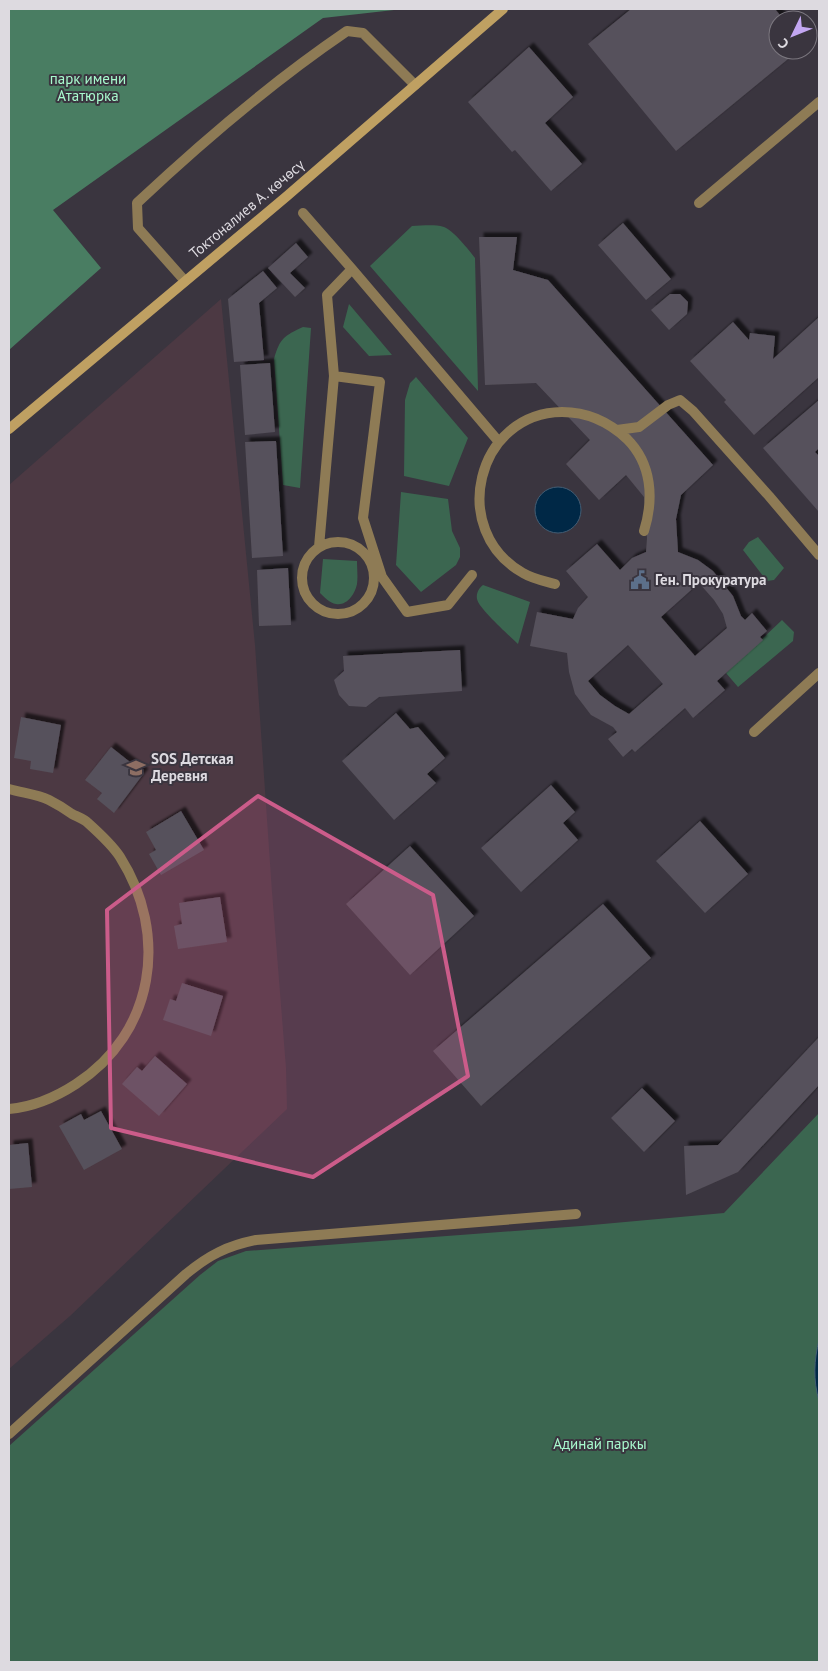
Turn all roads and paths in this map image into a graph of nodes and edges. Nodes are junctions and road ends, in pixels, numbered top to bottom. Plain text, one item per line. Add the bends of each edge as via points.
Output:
1 (503, 9) edge
2 (415, 85) junction
3 (819, 102) edge
4 (699, 203) dead end
5 (302, 213) dead end
6 (352, 269) junction
7 (185, 280) junction
8 (334, 376) junction
9 (9, 429) edge
10 (616, 430) junction
11 (499, 442) junction
12 (644, 531) dead end
13 (319, 547) junction
14 (819, 555) edge
15 (472, 575) dead end
16 (555, 584) dead end
17 (819, 673) edge
18 (754, 732) dead end
19 (9, 789) edge
20 (9, 1109) edge
21 (576, 1214) dead end
22 (9, 1434) edge

1 - 2 main road, Токтоналиев А. көчөсү
2 - 7 main road, Токтоналиев А. көчөсү
2 - 7 street via 364,33 347,31 273,85 136,203 138,228
3 - 4 street
5 - 6 street
6 - 8 street via 327,295
6 - 11 street
7 - 9 main road, Токтоналиев А. көчөсү
8 - 13 street
8 - 15 street via 380,382 363,518 382,577 407,612 448,605
10 - 11 street via 588,415 556,412 525,422
10 - 12 street via 638,454 645,468 651,500
10 - 14 street via 639,427 680,400
11 - 16 street via 489,456 479,488 482,522 497,552 509,564 523,574
13 - 13 street via 342,542 353,545 371,562 375,585 363,606 341,615 329,614 309,600 303,590 304,566
17 - 18 street
19 - 20 street via 48,799 87,822 119,855 140,896 148,934 148,973 143,992 137,1011 118,1045 91,1074 59,1095 22,1108
21 - 22 street via 236,1244 213,1254 186,1274

